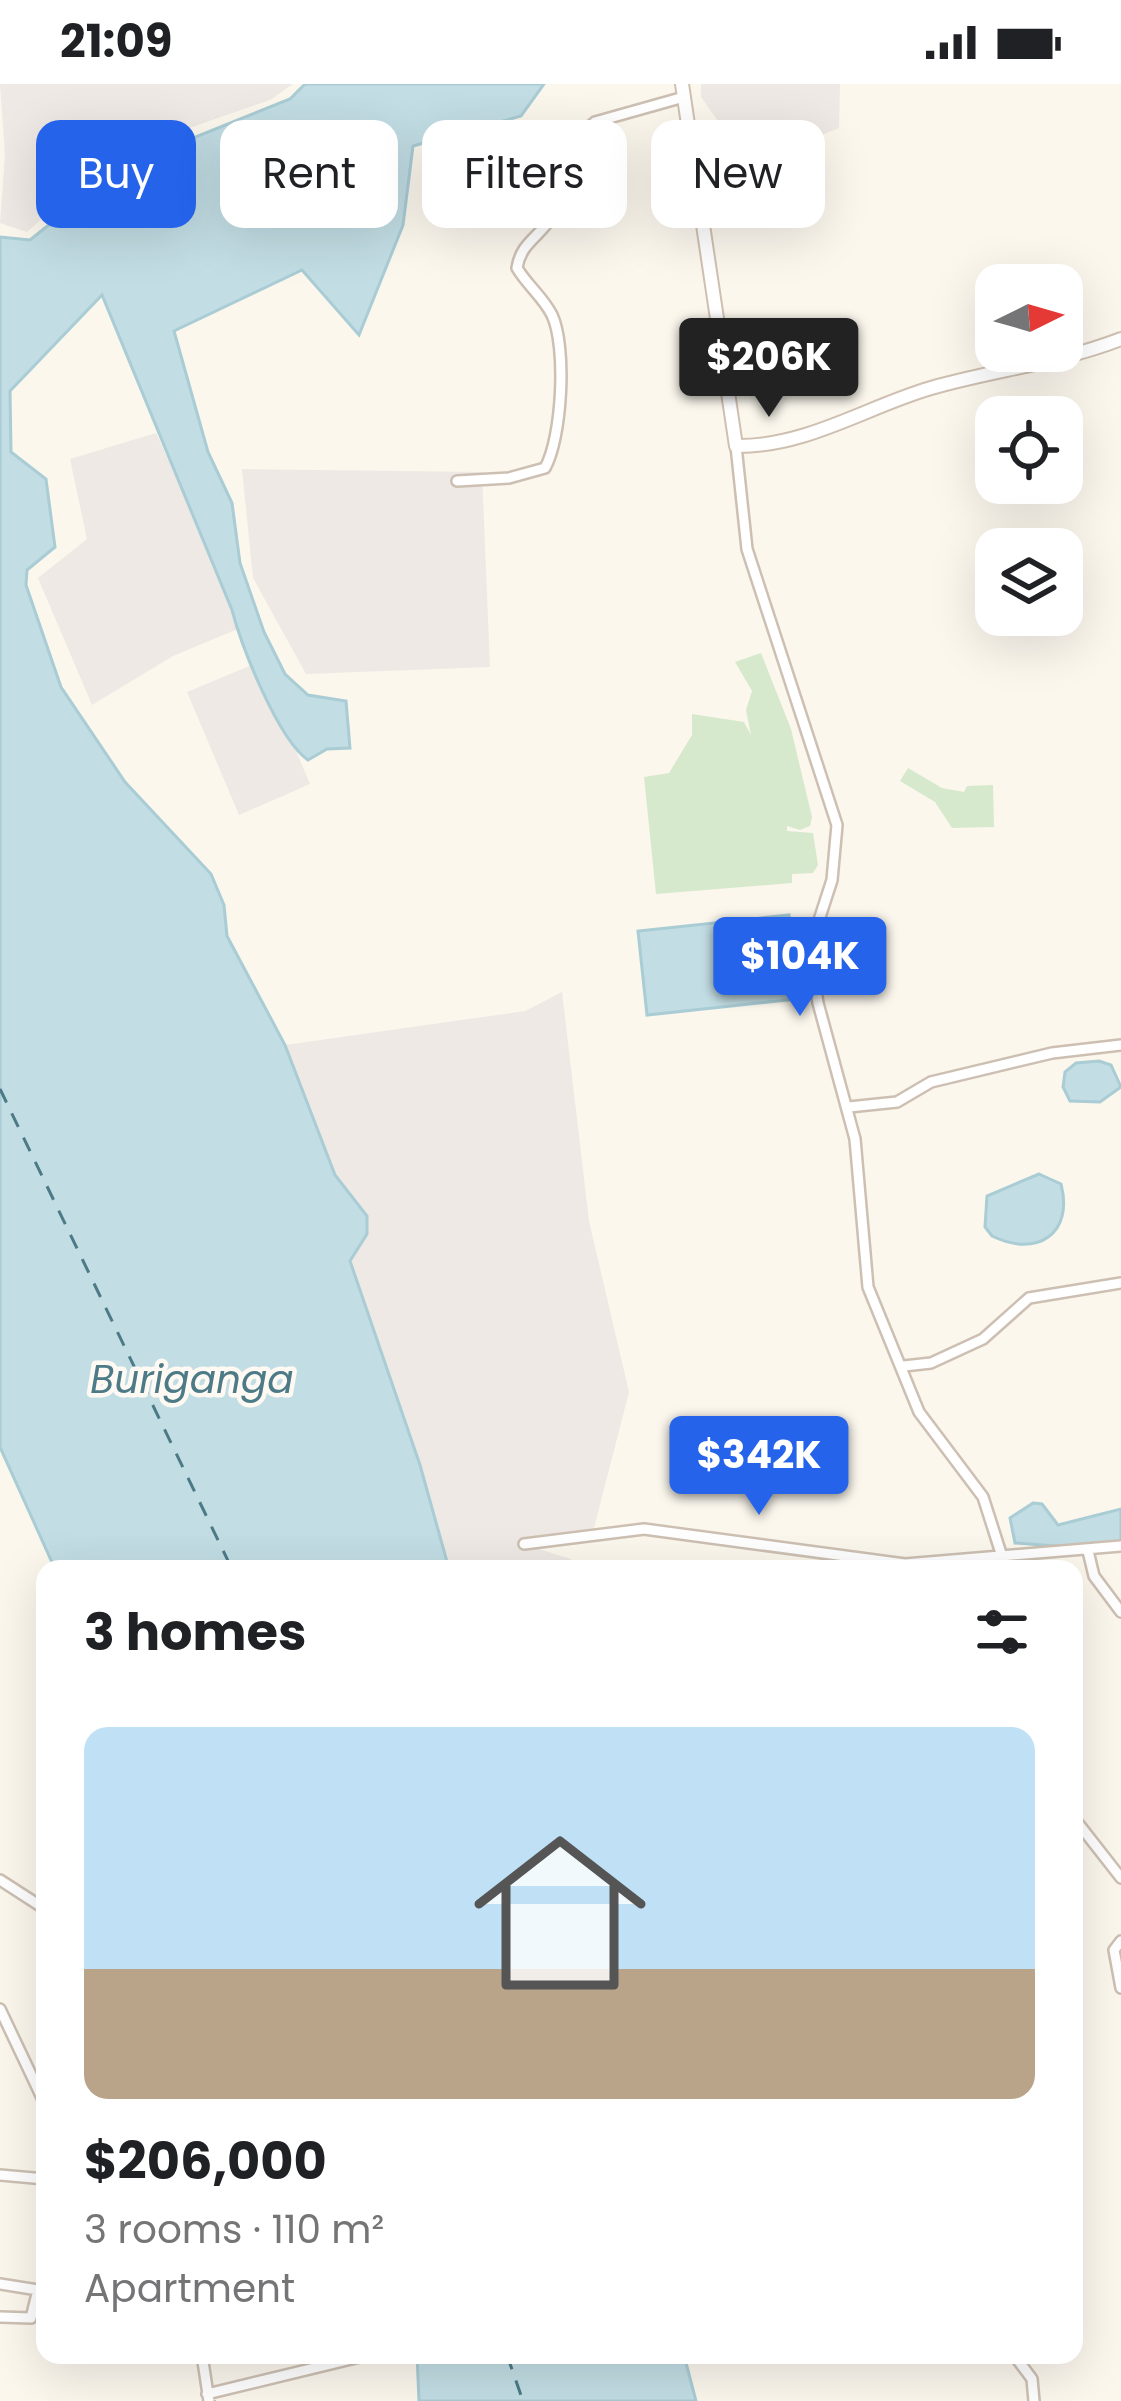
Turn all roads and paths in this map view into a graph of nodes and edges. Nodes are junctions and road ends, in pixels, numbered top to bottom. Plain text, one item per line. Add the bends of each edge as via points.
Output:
1 (683, 91) edge
2 (1121, 339) edge
3 (736, 446) junction
4 (457, 481) dead end
5 (1121, 1046) edge
6 (849, 1107) junction
7 (1121, 1283) edge
8 (904, 1366) junction
9 (524, 1544) dead end
10 (1121, 1546) edge
11 (1088, 1551) junction
12 (1005, 1554) junction
13 (870, 1560) edge
14 (976, 1560) edge
15 (1005, 1560) edge
16 (1121, 1612) edge
17 (1083, 1829) edge
18 (1121, 1878) edge
19 (0, 1880) edge
20 (36, 1903) edge
21 (1121, 1941) edge
22 (1121, 1988) edge
23 (0, 2009) edge
24 (36, 2085) edge
25 (0, 2175) edge
26 (36, 2178) edge
27 (0, 2284) edge
28 (36, 2289) edge
29 (36, 2297) edge
30 (0, 2317) edge
31 (203, 2364) edge
32 (335, 2364) edge
33 (1021, 2364) edge
34 (208, 2398) edge
35 (1034, 2401) edge

1 - 3 street
1 - 4 street via 595,122 560,152 556,206 548,224 527,238 517,268 559,337 556,448 545,468
2 - 3 street via 937,386 801,437
3 - 6 street via 747,549 834,807 832,880 810,948
5 - 6 street via 1052,1053 932,1082 897,1102
6 - 8 street via 868,1287
7 - 8 street via 1029,1298 983,1339
8 - 12 street via 919,1412 983,1497
9 - 13 street via 644,1529
10 - 11 street
11 - 12 street
11 - 16 street via 1094,1576
12 - 14 street
12 - 15 street
17 - 18 street
19 - 20 street
21 - 22 street via 1114,1950
23 - 24 street
25 - 26 street
27 - 28 street
29 - 30 street via 31,2318
31 - 34 street
32 - 34 street
33 - 35 street

